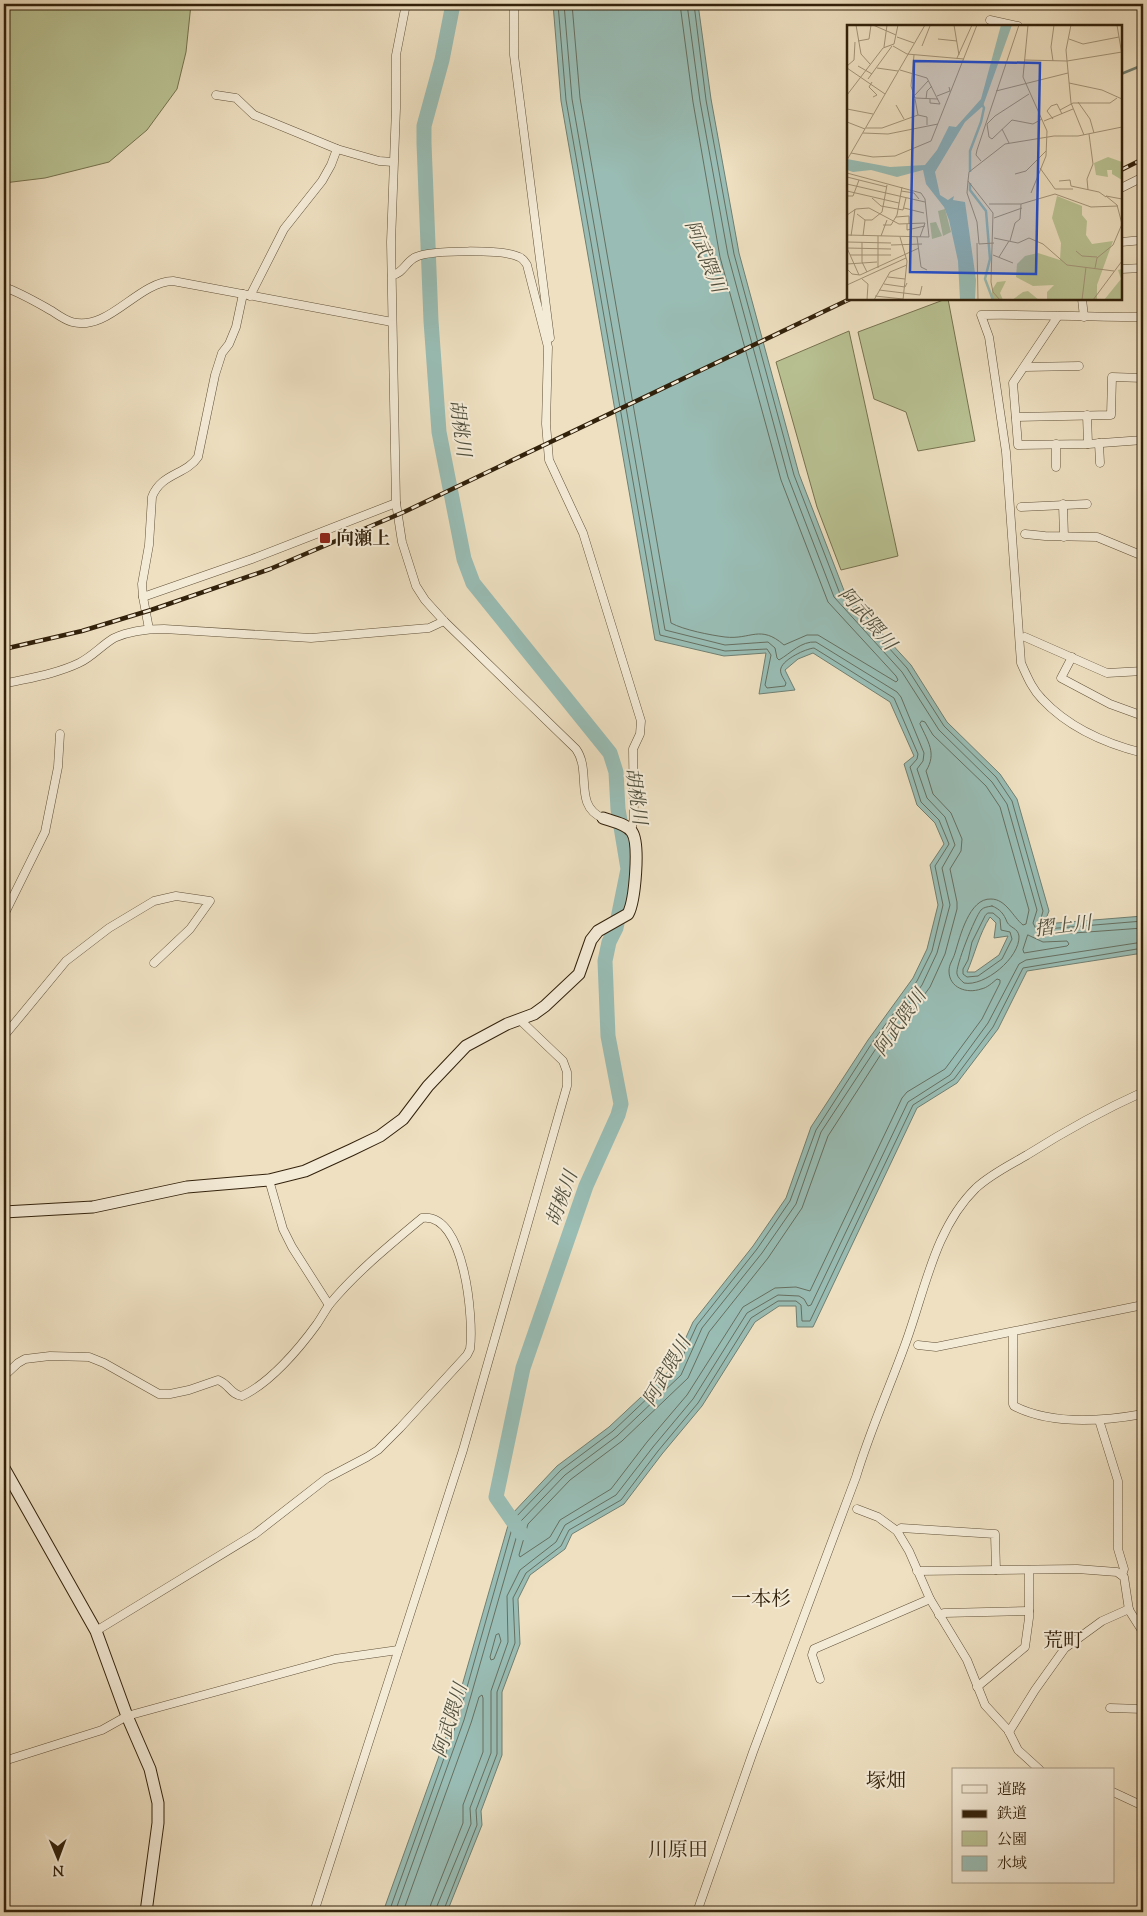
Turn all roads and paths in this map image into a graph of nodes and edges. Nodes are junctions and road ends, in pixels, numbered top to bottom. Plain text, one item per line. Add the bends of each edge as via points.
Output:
1 (406, 4) edge
2 (514, 4) edge
3 (990, 20) dead end
4 (1013, 25) edge
5 (216, 95) dead end
6 (337, 149) junction
7 (393, 162) junction
8 (1143, 177) edge
9 (1122, 188) edge
10 (1143, 240) edge
11 (1122, 242) edge
12 (1143, 268) edge
13 (1122, 269) edge
14 (392, 275) junction
15 (4, 287) edge
16 (246, 295) junction
17 (1082, 300) edge
18 (1058, 316) junction
19 (1084, 317) junction
20 (1143, 317) edge
21 (392, 322) junction
22 (548, 347) junction
23 (1078, 366) dead end
24 (1025, 367) junction
25 (1143, 378) edge
26 (1087, 415) junction
27 (1016, 417) junction
28 (1143, 440) edge
29 (1099, 443) junction
30 (1056, 444) junction
31 (1088, 444) junction
32 (1100, 463) dead end
33 (1056, 467) dead end
34 (396, 503) junction
35 (1063, 504) junction
36 (1087, 504) dead end
37 (1021, 507) dead end
38 (1025, 534) dead end
39 (1064, 537) junction
40 (1143, 556) edge
41 (143, 597) junction
42 (444, 621) junction
43 (149, 630) junction
44 (1025, 637) dead end
45 (1072, 657) junction
46 (1143, 671) edge
47 (4, 684) edge
48 (1143, 705) edge
49 (1143, 716) edge
50 (60, 734) dead end
51 (1143, 753) edge
52 (608, 819) joint
53 (627, 828) junction
54 (4, 914) edge
55 (154, 963) dead end
56 (520, 1020) junction
57 (4, 1036) edge
58 (1143, 1092) edge
59 (268, 1180) junction
60 (4, 1212) edge
61 (329, 1305) junction
62 (1143, 1306) edge
63 (1013, 1332) junction
64 (918, 1345) dead end
65 (4, 1376) edge
66 (1143, 1414) edge
67 (1099, 1420) junction
68 (4, 1468) edge
69 (857, 1509) dead end
70 (897, 1531) junction
71 (996, 1570) junction
72 (1029, 1570) junction
73 (917, 1571) junction
74 (1122, 1575) junction
75 (930, 1600) junction
76 (1129, 1609) junction
77 (1029, 1610) junction
78 (939, 1615) junction
79 (96, 1630) junction
80 (1143, 1632) edge
81 (398, 1650) junction
82 (820, 1679) dead end
83 (977, 1687) junction
84 (1110, 1708) dead end
85 (1143, 1709) edge
86 (127, 1716) junction
87 (1008, 1732) junction
88 (4, 1761) edge
89 (1038, 1768) edge
90 (1114, 1792) edge
91 (1143, 1806) edge
92 (146, 1912) edge
93 (314, 1912) edge
94 (698, 1912) edge

1 - 7 street via 396,56
2 - 22 street via 514,56 550,332
3 - 4 street
5 - 6 street via 236,98 254,115
6 - 7 street
6 - 16 street via 322,181 284,230
7 - 14 street
8 - 9 street
10 - 11 street
12 - 13 street
14 - 21 street
14 - 22 street via 419,256 491,251 518,256 529,270
15 - 16 street via 67,320 80,323 93,322 168,281
16 - 21 street
16 - 41 street via 215,375 198,457 165,480 152,497
17 - 19 street
18 - 19 street
18 - 24 street
18 - 51 street via 982,315 989,337 1006,452 1020,663 1041,698 1056,712 1098,737
19 - 20 street
21 - 34 street
22 - 53 street via 546,424 549,460 583,533 641,721 640,734 633,749 634,819
23 - 24 street
24 - 27 street via 1014,383
25 - 26 street via 1112,377 1112,415
26 - 27 street
26 - 31 street
27 - 30 street via 1018,445
28 - 29 street
29 - 31 street
29 - 32 street
30 - 31 street
30 - 33 street
34 - 41 street
34 - 42 street via 401,536 416,586
35 - 36 street
35 - 37 street
35 - 39 street
38 - 39 street
39 - 40 street via 1097,537
41 - 43 street
42 - 43 street via 429,628 311,638
42 - 52 street via 576,749 583,763 587,804 596,814
43 - 47 street via 113,639 85,661 58,672
44 - 45 street
45 - 46 street via 1106,673
45 - 49 street via 1061,678 1110,704
48 - 49 street
50 - 54 street via 54,793 45,832
52 - 53 street
53 - 56 street via 636,844 632,902 628,914 598,931 591,940 579,974 545,1006
55 - 57 street via 190,928 210,901 176,896 154,901 109,928 66,961
56 - 59 street via 466,1046 428,1086 403,1119 380,1136 316,1167
56 - 81 street via 563,1061 567,1086 463,1450
58 - 94 street via 1073,1126 989,1178 966,1200 947,1228 753,1752
59 - 60 street via 187,1187 93,1207
59 - 61 street via 283,1229
61 - 65 street via 310,1333 278,1369 242,1396 218,1380 170,1394 159,1394 89,1357 25,1359
61 - 79 street via 422,1218 430,1218 440,1223 456,1246 470,1305 470,1350 378,1450 327,1478 255,1534
62 - 63 street
63 - 64 street via 936,1347
63 - 67 street via 1013,1404 1047,1416
66 - 67 street
67 - 74 street via 1118,1481 1118,1549 1124,1569
68 - 79 street
69 - 70 street via 878,1517
70 - 71 street via 901,1528 996,1534
70 - 73 street
71 - 72 street
71 - 73 street
72 - 74 street via 1077,1569
72 - 77 street
73 - 75 street
74 - 76 street
75 - 78 street
75 - 82 street via 814,1649 812,1654
76 - 80 street
76 - 87 street via 1102,1621 1065,1648
77 - 78 street
77 - 83 street via 1024,1647
78 - 83 street via 967,1660
79 - 86 street
81 - 86 street via 335,1659
81 - 93 street
83 - 87 street via 985,1705
84 - 85 street
86 - 88 street via 102,1730
86 - 92 street via 150,1769 158,1803
87 - 89 street via 1018,1750
90 - 91 street

